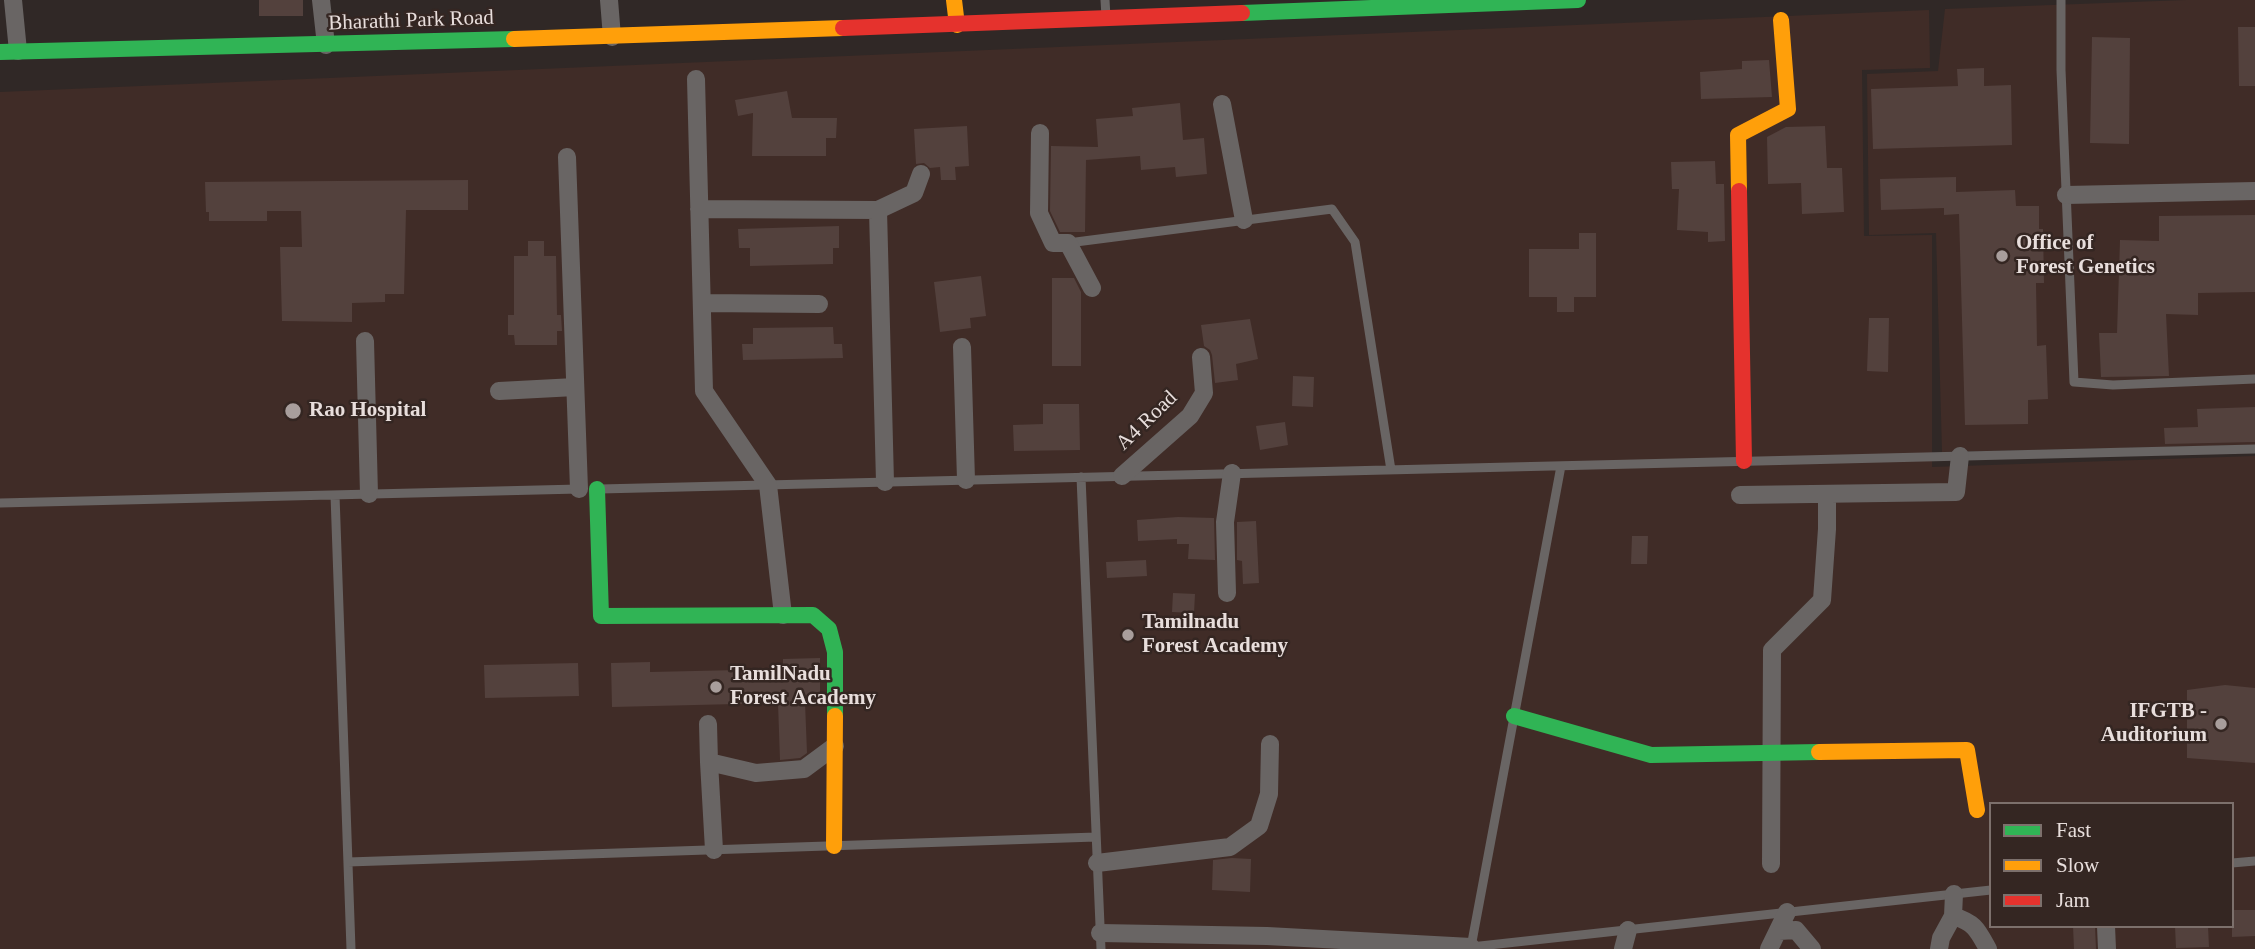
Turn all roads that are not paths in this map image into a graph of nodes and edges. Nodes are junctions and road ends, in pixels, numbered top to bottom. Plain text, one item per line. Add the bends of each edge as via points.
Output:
1 (13, 0) edge
2 (321, 0) edge
3 (610, 0) edge
4 (954, 0) edge
5 (1105, 0) edge
6 (1578, 0) edge
7 (2061, 0) edge
8 (1106, 19) junction
9 (1781, 20) dead end
10 (957, 25) junction
11 (612, 37) junction
12 (326, 45) junction
13 (9, 52) edge
14 (696, 79) dead end
15 (1222, 103) dead end
16 (1040, 133) dead end
17 (567, 157) dead end
18 (921, 174) dead end
19 (2255, 191) edge
20 (2066, 195) junction
21 (699, 209) junction
22 (878, 210) junction
23 (1244, 220) junction
24 (1068, 243) junction
25 (1093, 288) dead end
26 (702, 303) junction
27 (819, 304) dead end
28 (365, 341) dead end
29 (962, 347) dead end
30 (1201, 357) dead end
31 (2255, 379) edge
32 (575, 387) junction
33 (499, 391) dead end
34 (2255, 449) edge
35 (1960, 456) junction
36 (1744, 461) junction
37 (1561, 466) junction
38 (1391, 470) junction
39 (1232, 473) junction
40 (1122, 476) junction
41 (1081, 477) junction
42 (967, 480) junction
43 (885, 482) junction
44 (768, 485) junction
45 (588, 489) junction
46 (369, 494) junction
47 (1827, 494) junction
48 (335, 495) junction
49 (1740, 495) dead end
50 (0, 503) edge
51 (1227, 593) dead end
52 (783, 615) junction
53 (1514, 716) junction
54 (708, 724) dead end
55 (1270, 744) dead end
56 (835, 746) junction
57 (1771, 753) junction
58 (709, 762) junction
59 (1977, 810) dead end
60 (1096, 837) junction
61 (834, 846) junction
62 (714, 850) junction
63 (2255, 861) edge
64 (348, 862) junction
65 (1097, 863) junction
66 (2234, 863) edge
67 (1771, 864) dead end
68 (1989, 890) edge
69 (1954, 894) junction
70 (1787, 912) junction
71 (1953, 916) junction
72 (2106, 928) edge
73 (1628, 930) junction
74 (1779, 931) junction
75 (1101, 941) edge
76 (1471, 948) edge
77 (351, 949) edge
78 (1624, 949) edge
79 (1769, 949) edge
80 (1812, 949) edge
81 (1939, 949) edge
82 (1987, 949) edge
83 (2107, 949) edge

1 - 13 street
2 - 12 street
3 - 11 street
4 - 10 street
5 - 8 lane
6 - 8 street, Bharathi Park Road
7 - 20 lane
8 - 10 street, Bharathi Park Road
9 - 36 street via 1788,109 1738,135
10 - 11 street, Bharathi Park Road
11 - 12 street, Bharathi Park Road
12 - 13 street, Bharathi Park Road
14 - 21 street
15 - 23 street
16 - 24 street via 1039,213 1053,243
17 - 32 street
18 - 22 street via 914,192
19 - 20 street
20 - 31 lane via 2074,382 2113,385
21 - 22 street
21 - 26 street
22 - 43 street
23 - 24 lane
23 - 38 lane via 1332,209 1355,242
24 - 25 street
26 - 27 street
26 - 44 street via 704,391
28 - 46 street
29 - 42 street
30 - 40 street, A4 Road via 1204,393 1190,416
32 - 33 street
32 - 45 street
34 - 35 lane
35 - 36 lane
35 - 47 street via 1956,492
36 - 37 lane
37 - 38 lane
37 - 53 lane
38 - 39 lane
39 - 40 lane
39 - 51 street via 1225,522
40 - 41 lane
41 - 42 lane
41 - 60 lane
42 - 43 lane
43 - 44 lane
44 - 45 lane
44 - 52 street
45 - 46 lane
45 - 52 street via 601,616
46 - 48 lane
47 - 49 street
47 - 57 street via 1822,600 1772,650
48 - 50 lane
48 - 64 lane
52 - 56 street via 813,614 829,629 835,652
53 - 57 street via 1651,755
53 - 76 lane
54 - 58 street
55 - 65 street via 1269,794 1258,826 1230,847
56 - 58 street via 804,769 756,772
56 - 61 street
57 - 59 street via 1966,750
57 - 67 street
58 - 62 street
60 - 61 lane
60 - 65 lane
61 - 62 lane
62 - 64 lane
63 - 66 lane
64 - 77 lane
65 - 75 lane
68 - 69 lane
69 - 70 lane
69 - 71 street
70 - 73 lane
70 - 74 street
71 - 81 street
71 - 82 street via 1970,921
72 - 83 street
73 - 76 lane
73 - 78 street
74 - 79 street
74 - 80 street via 1796,930
75 - 76 street via 1268,936

